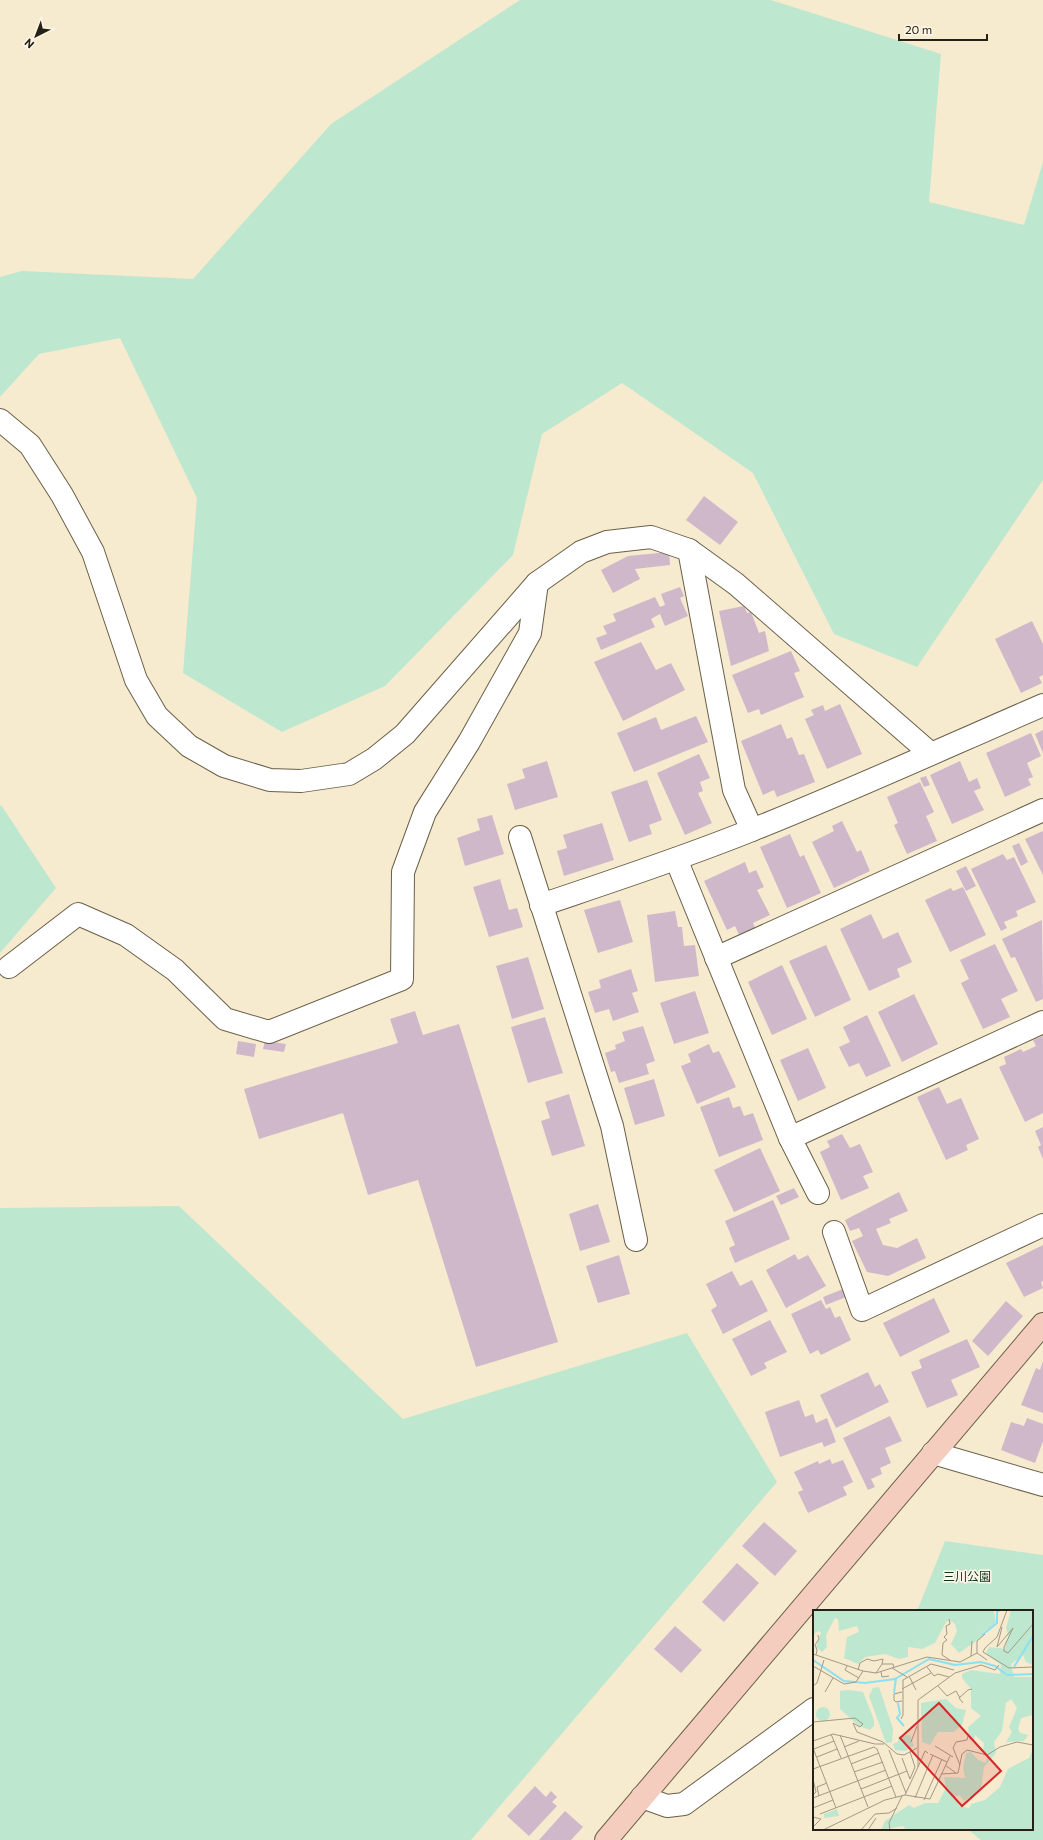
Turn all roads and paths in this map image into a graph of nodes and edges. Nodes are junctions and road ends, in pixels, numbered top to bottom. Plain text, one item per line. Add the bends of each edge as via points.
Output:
1 (0, 420) edge
2 (689, 550) junction
3 (538, 583) junction
4 (1043, 705) edge
5 (930, 753) junction
6 (1043, 810) edge
7 (752, 830) junction
8 (520, 837) dead end
9 (676, 860) junction
10 (541, 905) junction
11 (716, 958) junction
12 (9, 967) dead end
13 (1043, 1022) edge
14 (790, 1138) junction
15 (818, 1192) dead end
16 (1043, 1225) edge
17 (834, 1232) dead end
18 (636, 1240) dead end
19 (1043, 1324) edge
20 (933, 1453) junction
21 (1043, 1485) edge
22 (813, 1710) edge
23 (642, 1797) junction
24 (606, 1840) edge

1 - 3 street via 30,445 62,495 93,552 136,680 157,716 189,746 224,766 270,780 301,781 349,774 374,760 405,734
2 - 3 street via 651,537 607,542 581,552
2 - 5 street via 736,584
2 - 7 street via 734,790
3 - 12 street via 530,633 469,742 425,812 403,872 402,979 269,1032 225,1019 175,970 126,935 78,914
4 - 5 street
5 - 7 street via 859,786
6 - 11 street
7 - 9 street
8 - 10 street
9 - 10 street
9 - 11 street
10 - 18 street via 612,1126
11 - 14 street
13 - 14 street
14 - 15 street
16 - 17 street via 862,1310
19 - 20 street
20 - 21 street
20 - 23 street
22 - 23 street via 684,1804 667,1806
23 - 24 street

